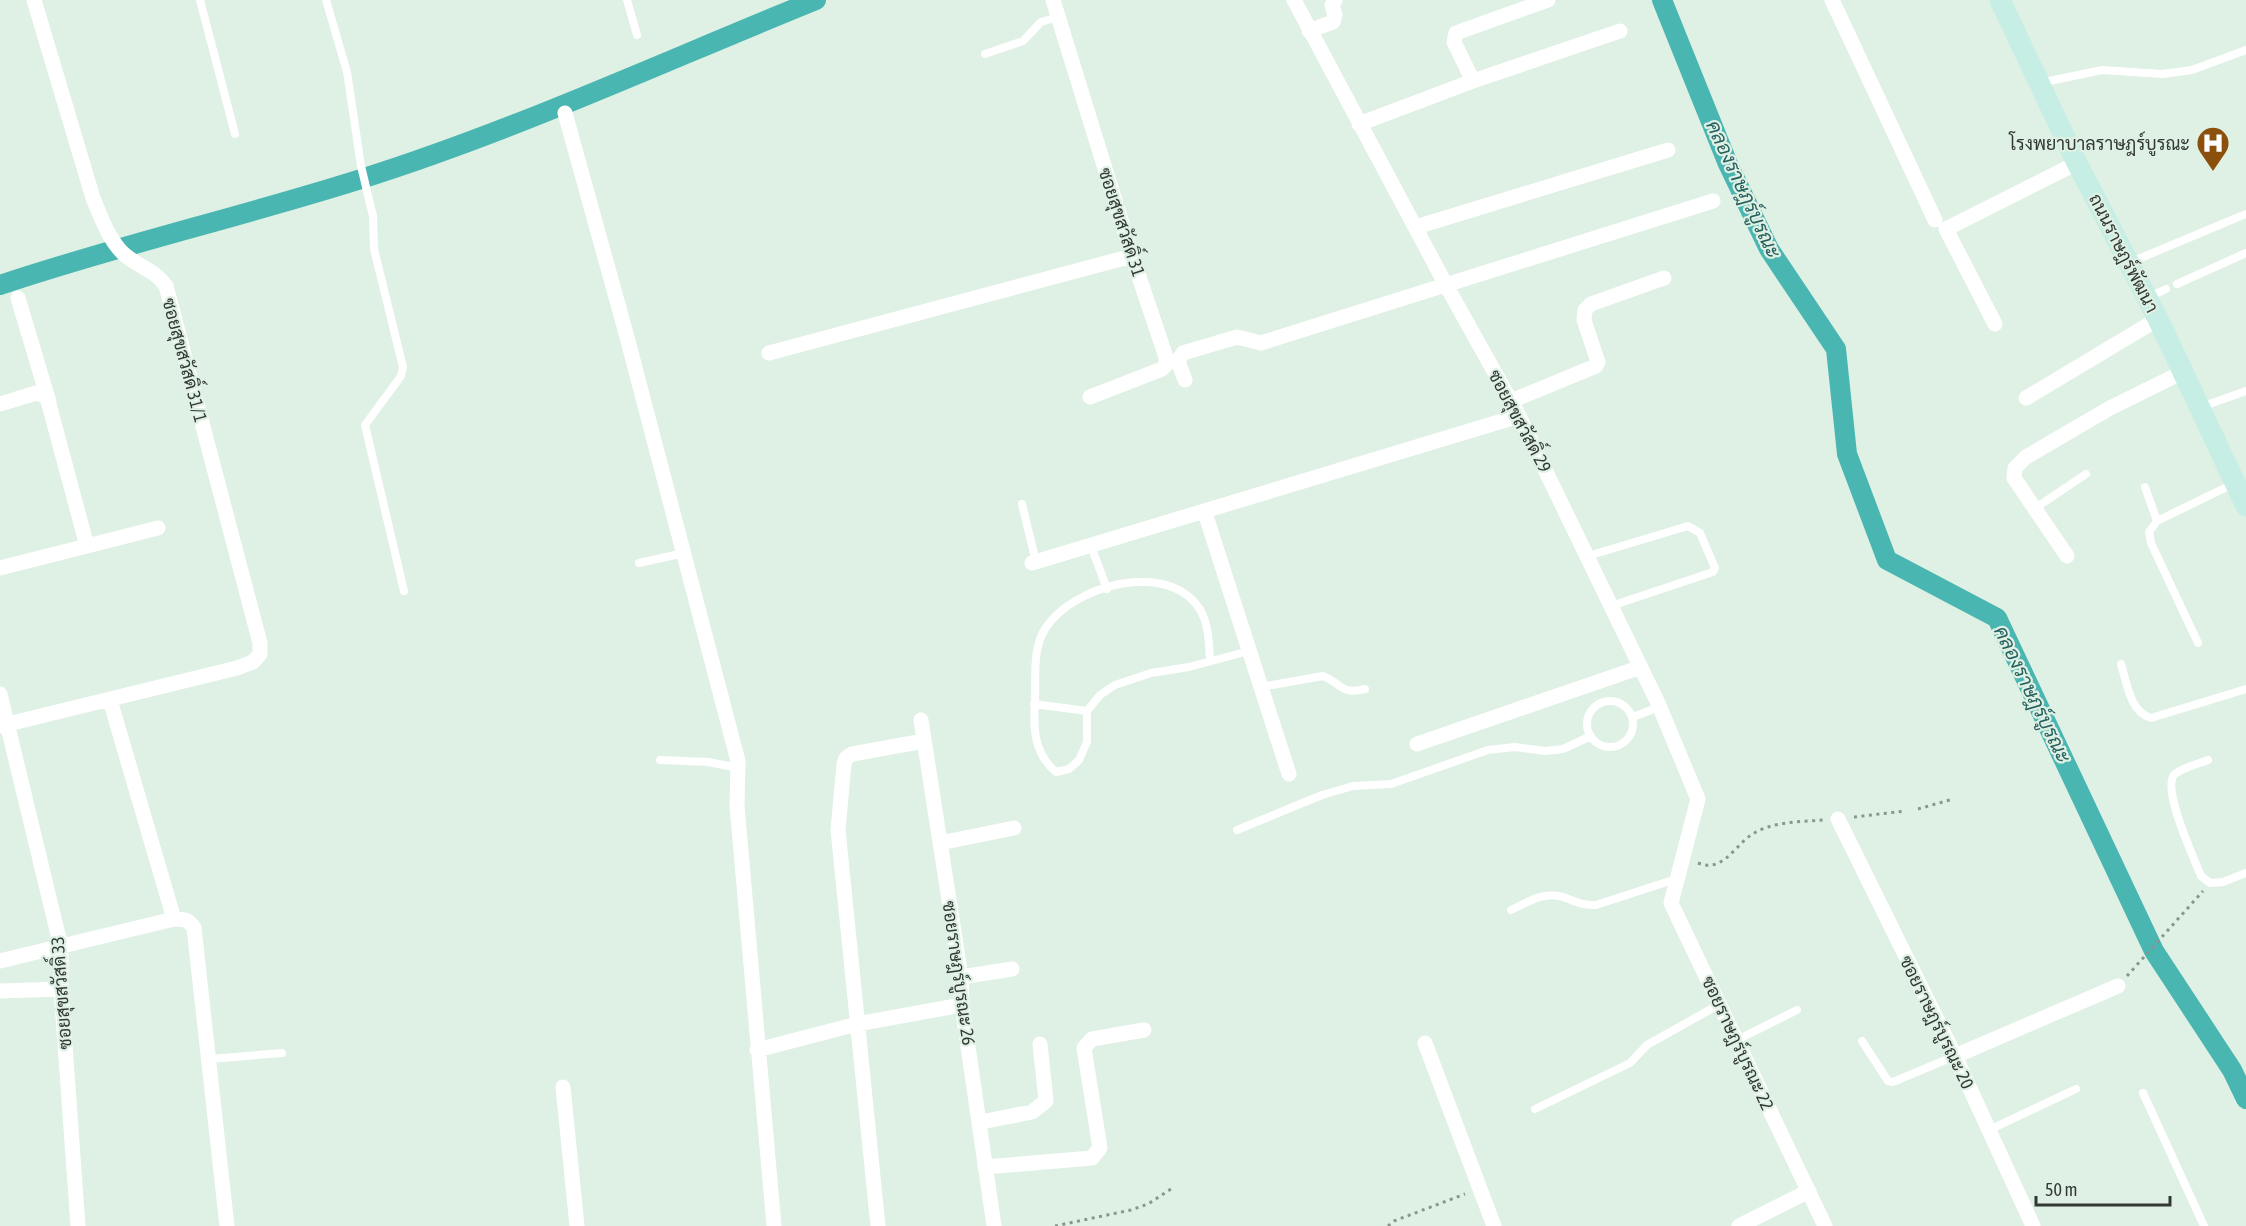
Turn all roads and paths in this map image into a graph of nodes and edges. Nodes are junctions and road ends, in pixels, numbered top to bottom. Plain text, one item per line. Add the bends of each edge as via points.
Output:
1 (34, 0) edge
2 (200, 0) edge
3 (326, 0) edge
4 (627, 0) edge
5 (1053, 0) edge
6 (1294, 0) edge
7 (1335, 0) edge
8 (1548, 0) edge
9 (1832, 0) edge
10 (2000, 0) edge
11 (1058, 17) junction
12 (1309, 31) junction
13 (1620, 31) dead end
14 (637, 34) dead end
15 (2246, 50) edge
16 (985, 54) dead end
17 (1473, 81) junction
18 (2039, 83) junction
19 (565, 113) dead end
20 (1359, 124) junction
21 (235, 134) dead end
22 (1668, 150) dead end
23 (2078, 163) junction
24 (1713, 201) dead end
25 (2246, 214) edge
26 (1935, 220) dead end
27 (1416, 227) junction
28 (2246, 253) edge
29 (1131, 256) junction
30 (2130, 262) junction
31 (1664, 278) dead end
32 (2177, 284) dead end
33 (1446, 285) junction
34 (18, 298) dead end
35 (2158, 319) junction
36 (1995, 324) dead end
37 (769, 353) dead end
38 (2183, 372) junction
39 (1185, 380) dead end
40 (2246, 391) edge
41 (1090, 397) dead end
42 (2026, 398) dead end
43 (1511, 401) junction
44 (49, 402) junction
45 (0, 404) edge
46 (2200, 407) junction
47 (1519, 416) junction
48 (2086, 474) dead end
49 (2234, 484) junction
50 (2145, 487) dead end
51 (1022, 504) dead end
52 (2246, 506) edge
53 (2034, 509) junction
54 (1204, 513) junction
55 (2157, 521) junction
56 (158, 528) dead end
57 (87, 546) junction
58 (1091, 546) junction
59 (684, 553) junction
60 (1588, 556) junction
61 (2067, 556) dead end
62 (1034, 562) joint
63 (639, 563) dead end
64 (0, 568) edge
65 (1107, 589) junction
66 (404, 591) dead end
67 (1611, 606) junction
68 (2198, 643) dead end
69 (1249, 651) junction
70 (1210, 661) junction
71 (2121, 664) dead end
72 (1641, 667) junction
73 (1261, 687) junction
74 (2246, 688) edge
75 (1365, 689) dead end
76 (0, 694) edge
77 (110, 700) junction
78 (1034, 704) junction
79 (1659, 707) junction
80 (1087, 711) junction
81 (1634, 717) junction
82 (921, 720) dead end
83 (4, 725) edge
84 (1590, 736) junction
85 (924, 741) junction
86 (1417, 744) dead end
87 (660, 760) dead end
88 (2208, 760) dead end
89 (739, 768) junction
90 (1289, 774) dead end
91 (1953, 799) dead end
92 (1918, 808) dead end
93 (1905, 811) dead end
94 (1838, 819) junction
95 (1014, 828) dead end
96 (1237, 830) dead end
97 (940, 843) junction
98 (1683, 857) junction
99 (2246, 873) edge
100 (1676, 879) junction
101 (2210, 883) junction
102 (1511, 910) dead end
103 (174, 919) junction
104 (61, 947) junction
105 (0, 961) edge
106 (1012, 969) dead end
107 (961, 977) junction
108 (2121, 982) joint
109 (61, 989) junction
110 (0, 991) edge
111 (1720, 1004) junction
112 (962, 1005) junction
113 (1797, 1010) dead end
114 (857, 1024) junction
115 (1144, 1030) dead end
116 (1737, 1040) junction
117 (1862, 1041) dead end
118 (1425, 1043) dead end
119 (1040, 1044) dead end
120 (757, 1050) junction
121 (282, 1053) dead end
122 (1955, 1056) junction
123 (210, 1059) junction
124 (563, 1087) dead end
125 (2076, 1089) dead end
126 (2143, 1093) dead end
127 (1534, 1109) dead end
128 (981, 1122) junction
129 (1989, 1130) junction
130 (985, 1167) junction
131 (1173, 1187) dead end
132 (1478, 1189) junction
133 (1809, 1191) junction
134 (78, 1226) edge
135 (227, 1226) edge
136 (576, 1226) edge
137 (774, 1226) edge
138 (878, 1226) edge
139 (994, 1226) edge
140 (1055, 1226) edge
141 (1389, 1226) edge
142 (1494, 1226) edge
143 (1739, 1226) edge
144 (1825, 1226) edge
145 (2033, 1226) edge
146 (2204, 1226) edge

1 - 77 street, ซอยสุขสวัสดิ์ 31/1 via 93,198 107,229 123,253 152,271 166,286 260,643 260,654 253,662
2 - 21 lane
3 - 66 lane via 347,72 373,216 374,249 403,367 401,376 367,421 365,431
4 - 14 lane
5 - 11 street, ซอยสุขสวัสดิ์ 31
6 - 12 street, ซอยสุขสวัสดิ์ 29
7 - 12 street via 1333,22
8 - 17 street via 1456,33 1454,42
9 - 26 street
10 - 18 street, ถนนราษฎร์พัฒนา
11 - 16 lane via 1041,22 1023,41
11 - 29 street, ซอยสุขสวัสดิ์ 31
12 - 20 street, ซอยสุขสวัสดิ์ 29
13 - 17 street
15 - 18 lane via 2192,70 2163,74 2102,70
17 - 20 street
18 - 23 street, ถนนราษฎร์พัฒนา
19 - 59 street
20 - 27 street, ซอยสุขสวัสดิ์ 29
22 - 27 street
23 - 30 street, ถนนราษฎร์พัฒนา
23 - 36 street via 1946,230
24 - 33 street
25 - 30 lane
27 - 33 street, ซอยสุขสวัสดิ์ 29
28 - 32 lane
29 - 37 street
29 - 41 street, ซอยสุขสวัสดิ์ 31 via 1166,365
30 - 35 street, ถนนราษฎร์พัฒนา via 2157,293
31 - 43 street via 1591,304 1585,310 1596,366
33 - 39 street via 1261,343 1237,337 1183,352 1178,361
33 - 43 street, ซอยสุขสวัสดิ์ 29
34 - 44 street
35 - 38 street, ถนนราษฎร์พัฒนา
35 - 42 street
38 - 46 street, ถนนราษฎร์พัฒนา
38 - 53 street via 2110,408 2026,457 2015,468 2014,478
40 - 46 lane
43 - 47 street, ซอยสุขสวัสดิ์ 29
44 - 45 street via 43,394 36,393
44 - 57 street
46 - 49 street, ถนนราษฎร์พัฒนา
47 - 54 street
47 - 60 street, ซอยสุขสวัสดิ์ 29
48 - 53 lane
49 - 52 street, ถนนราษฎร์พัฒนา
49 - 55 lane
50 - 55 lane
51 - 62 lane
53 - 61 street
54 - 58 street
54 - 69 street
55 - 68 lane via 2149,532 2151,543
56 - 57 street
57 - 64 street
58 - 62 street
58 - 65 lane
59 - 63 lane
59 - 89 street
60 - 67 street, ซอยสุขสวัสดิ์ 29
60 - 67 lane via 1688,526 1700,533 1715,568 1713,572
65 - 70 lane via 1153,581 1175,586 1200,609 1208,631
65 - 78 lane via 1064,606 1044,630 1038,648
67 - 72 street, ซอยสุขสวัสดิ์ 29
69 - 70 lane
69 - 73 street
70 - 80 lane via 1115,685
71 - 74 lane via 2135,706 2141,715 2151,718
72 - 79 street, ซอยสุขสวัสดิ์ 29
72 - 86 street
73 - 75 lane via 1323,676 1342,690
73 - 90 street
76 - 83 street, ซอยสุขสวัสดิ์ 33
77 - 83 street
77 - 103 street
78 - 80 lane
78 - 80 lane via 1037,746 1056,772 1069,769 1078,760 1087,742
79 - 81 lane
79 - 98 street, ซอยสุขสวัสดิ์ 29 via 1698,799
81 - 84 lane via 1633,730 1621,745 1601,746
81 - 84 lane via 1623,704 1604,701 1589,713
82 - 85 street, ซอยราษฎร์บูรณะ 26
83 - 104 street, ซอยสุขสวัสดิ์ 33
84 - 96 lane via 1563,749 1488,750 1391,784 1353,786 1322,795
85 - 97 street, ซอยราษฎร์บูรณะ 26
85 - 114 street via 852,754 843,764 838,830
87 - 89 lane
88 - 101 lane via 2175,774 2170,783 2173,802 2201,876
89 - 120 street via 737,806
91 - 92 path
93 - 94 path
94 - 98 path via 1766,828 1715,866 1706,867
94 - 122 street, ซอยราษฎร์บูรณะ 20
95 - 97 street
97 - 107 street, ซอยราษฎร์บูรณะ 26
98 - 100 street, ซอยราษฎร์บูรณะ 22
99 - 101 lane
100 - 102 lane via 1596,905 1587,906 1552,894
100 - 111 street, ซอยราษฎร์บูรณะ 22 via 1671,903
101 - 108 path
103 - 104 street
103 - 123 street via 185,919 194,928
104 - 105 street
104 - 109 street, ซอยสุขสวัสดิ์ 33
106 - 107 street
107 - 112 street, ซอยราษฎร์บูรณะ 26
108 - 122 street
109 - 110 street
109 - 134 street, ซอยสุขสวัสดิ์ 33
111 - 116 street, ซอยราษฎร์บูรณะ 22
111 - 127 lane via 1647,1045 1630,1063
112 - 114 street
112 - 128 street, ซอยราษฎร์บูรณะ 26
113 - 116 lane
114 - 120 street
114 - 138 street
115 - 130 street via 1092,1040 1084,1048 1100,1148 1092,1158
116 - 133 street, ซอยราษฎร์บูรณะ 22
117 - 122 lane via 1888,1081 1893,1082
118 - 132 street
119 - 128 street via 1046,1101 1032,1112
120 - 137 street
121 - 123 lane
122 - 129 street, ซอยราษฎร์บูรณะ 20
123 - 135 street
124 - 136 street
125 - 129 lane
126 - 146 lane
128 - 130 street, ซอยราษฎร์บูรณะ 26
129 - 145 street, ซอยราษฎร์บูรณะ 20
130 - 139 street, ซอยราษฎร์บูรณะ 26
131 - 140 path via 1131,1210
132 - 141 path
132 - 142 street
133 - 143 street
133 - 144 street, ซอยราษฎร์บูรณะ 22

